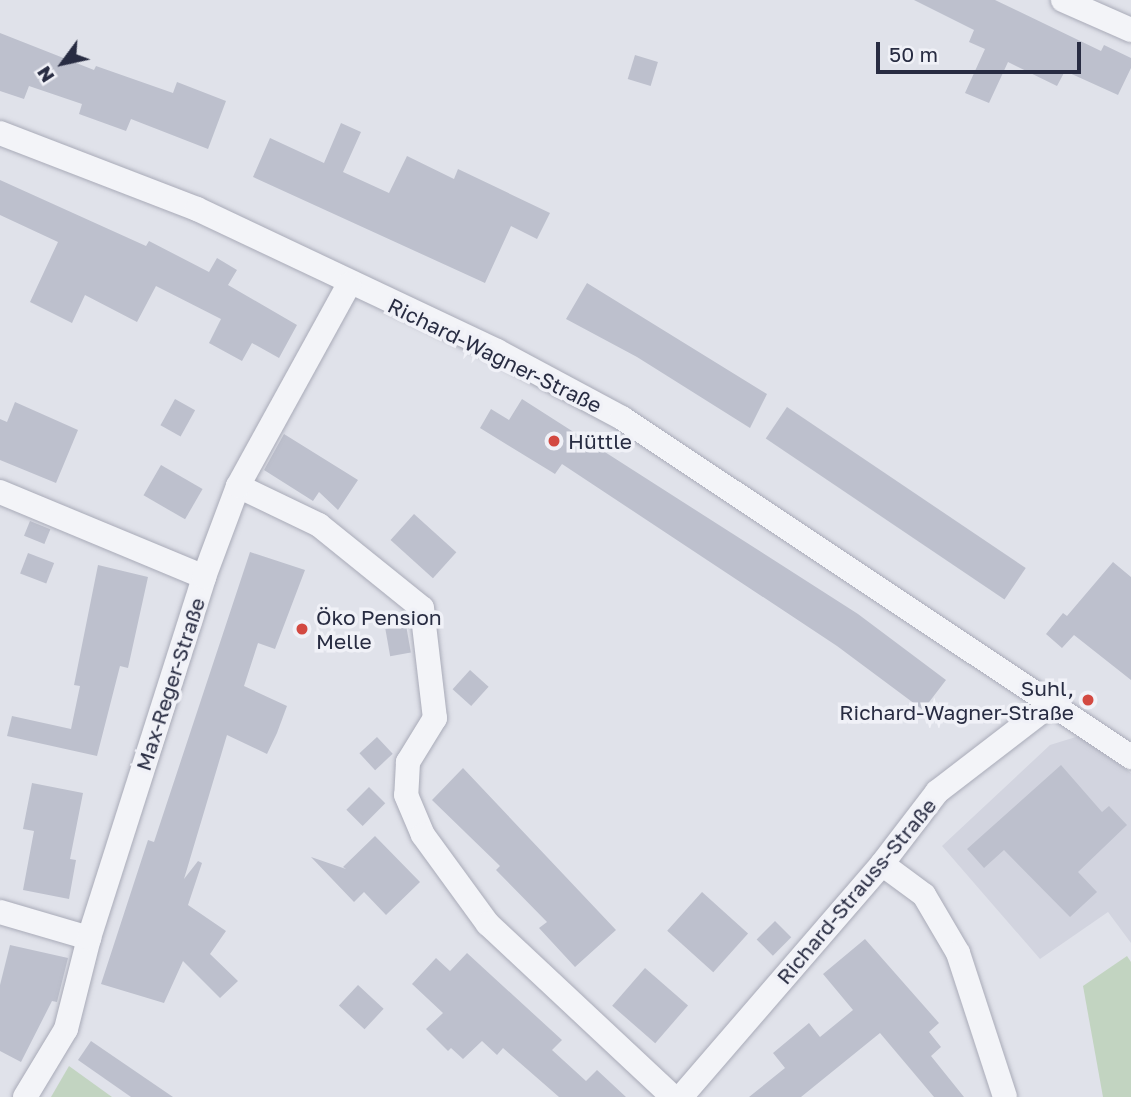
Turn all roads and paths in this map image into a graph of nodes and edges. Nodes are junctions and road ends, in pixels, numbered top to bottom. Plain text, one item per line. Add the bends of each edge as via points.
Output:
1 (1063, 0) edge
2 (1131, 30) edge
3 (0, 133) edge
4 (349, 284) junction
5 (238, 486) junction
6 (0, 492) edge
7 (204, 577) junction
8 (1050, 705) junction
9 (1131, 757) edge
10 (883, 864) junction
11 (0, 912) edge
12 (89, 938) junction
13 (25, 1097) edge
14 (673, 1097) edge
15 (681, 1097) edge
16 (1005, 1097) edge

1 - 2 street
3 - 4 street, Richard-Wagner-Straße via 197,209
4 - 5 street, Max-Reger-Straße
4 - 8 street, Richard-Wagner-Straße via 497,351 622,418
5 - 7 street, Max-Reger-Straße
5 - 14 street via 318,525 422,608 435,718 408,762 406,796 424,835 488,924
6 - 7 street
7 - 12 street, Max-Reger-Straße
8 - 9 street, Richard-Wagner-Straße
8 - 10 street, Richard-Strauss-Straße via 937,792
10 - 15 street, Richard-Strauss-Straße
10 - 16 street via 924,895 958,953
11 - 12 street
12 - 13 street, Max-Reger-Straße via 66,1029

